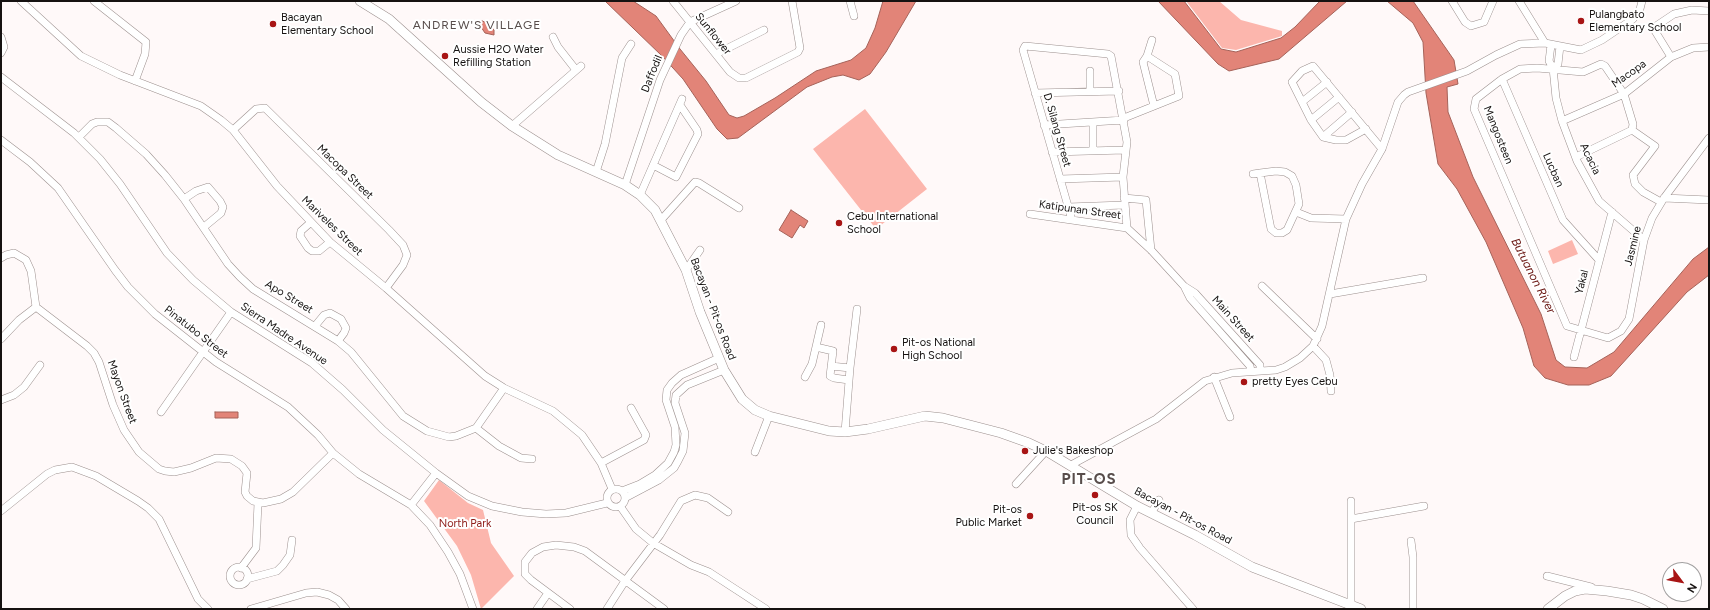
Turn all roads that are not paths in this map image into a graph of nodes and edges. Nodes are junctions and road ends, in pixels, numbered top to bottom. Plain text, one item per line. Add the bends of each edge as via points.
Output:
1 (21, 1) edge
2 (94, 1) edge
3 (361, 1) edge
4 (673, 1) edge
5 (736, 1) edge
6 (792, 1) edge
7 (850, 1) edge
8 (1452, 1) edge
9 (1493, 1) edge
10 (1519, 1) edge
11 (1642, 1) edge
12 (1709, 11) edge
13 (854, 16) dead end
14 (690, 22) junction
15 (764, 30) dead end
16 (1, 37) edge
17 (554, 37) dead end
18 (1152, 40) dead end
19 (631, 44) dead end
20 (1548, 44) junction
21 (1560, 46) junction
22 (1709, 46) edge
23 (1, 53) edge
24 (716, 54) junction
25 (1147, 56) junction
26 (1671, 57) junction
27 (1553, 69) junction
28 (1090, 71) dead end
29 (1, 77) edge
30 (1502, 79) junction
31 (135, 81) junction
32 (1327, 82) junction
33 (1119, 90) junction
34 (1090, 91) junction
35 (1035, 93) junction
36 (1624, 94) junction
37 (1339, 97) junction
38 (1302, 102) junction
39 (1154, 106) junction
40 (1352, 112) junction
41 (1124, 119) junction
42 (1311, 120) junction
43 (1562, 121) junction
44 (1093, 122) junction
45 (1044, 125) junction
46 (512, 126) junction
47 (1366, 129) junction
48 (233, 130) junction
49 (1632, 130) junction
50 (79, 137) junction
51 (1323, 137) junction
52 (1709, 138) edge
53 (1, 140) edge
54 (1382, 149) junction
55 (1125, 150) junction
56 (1093, 151) junction
57 (1052, 152) junction
58 (1576, 158) junction
59 (653, 165) junction
60 (596, 172) junction
61 (1123, 177) junction
62 (1060, 179) junction
63 (625, 185) junction
64 (640, 195) junction
65 (184, 199) junction
66 (1662, 200) junction
67 (1709, 200) edge
68 (1124, 202) junction
69 (1068, 207) junction
70 (739, 208) dead end
71 (1296, 212) junction
72 (1612, 212) junction
73 (1030, 214) dead end
74 (1346, 219) junction
75 (661, 220) junction
76 (1072, 220) junction
77 (310, 223) junction
78 (204, 227) junction
79 (1127, 228) junction
80 (1644, 240) junction
81 (330, 242) junction
82 (700, 250) dead end
83 (1150, 250) junction
84 (1, 258) edge
85 (1599, 260) junction
86 (686, 270) junction
87 (1423, 278) dead end
88 (1184, 286) junction
89 (1262, 286) dead end
90 (386, 288) junction
91 (1330, 294) junction
92 (36, 307) junction
93 (857, 309) dead end
94 (231, 312) junction
95 (821, 325) dead end
96 (316, 326) junction
97 (1581, 330) junction
98 (1, 339) edge
99 (1317, 339) junction
100 (338, 341) junction
101 (1313, 346) junction
102 (816, 347) junction
103 (203, 352) junction
104 (1574, 357) dead end
105 (719, 358) junction
106 (40, 365) dead end
107 (831, 366) junction
108 (850, 368) junction
109 (724, 370) junction
110 (1260, 370) junction
111 (1251, 371) junction
112 (681, 375) junction
113 (1214, 377) junction
114 (805, 378) dead end
115 (849, 380) junction
116 (687, 385) junction
117 (504, 388) junction
118 (1331, 391) dead end
119 (1, 400) edge
120 (631, 408) dead end
121 (161, 412) dead end
122 (769, 416) junction
123 (1230, 417) dead end
124 (476, 428) junction
125 (845, 432) junction
126 (1046, 451) junction
127 (755, 452) dead end
128 (333, 453) junction
129 (532, 459) dead end
130 (601, 463) junction
131 (1071, 465) junction
132 (436, 473) junction
133 (657, 478) junction
134 (1016, 484) dead end
135 (612, 489) junction
136 (622, 491) junction
137 (626, 498) junction
138 (1159, 500) dead end
139 (1351, 501) dead end
140 (258, 503) junction
141 (608, 503) junction
142 (411, 505) junction
143 (620, 506) junction
144 (1137, 506) junction
145 (1424, 506) dead end
146 (1, 511) edge
147 (728, 512) dead end
148 (1152, 512) junction
149 (1351, 519) junction
150 (292, 540) dead end
151 (1411, 541) dead end
152 (653, 543) junction
153 (241, 568) junction
154 (1547, 576) dead end
155 (248, 579) junction
156 (625, 582) junction
157 (1607, 591) junction
158 (548, 593) junction
159 (1351, 606) junction
160 (208, 609) edge
161 (251, 609) edge
162 (346, 609) edge
163 (473, 609) edge
164 (537, 609) edge
165 (570, 609) edge
166 (607, 609) edge
167 (664, 609) edge
168 (766, 609) edge
169 (1193, 609) edge
170 (1361, 609) edge
171 (1413, 609) edge
172 (1548, 609) edge
173 (1663, 609) edge

1 - 31 street, Mariveles Street via 81,56
2 - 31 street via 146,42 145,54
3 - 46 main road, Bacayan - Pit-os Road via 389,19 481,102
4 - 14 street, Sunflower
5 - 14 street
6 - 24 street, Sunflower via 800,48 798,52 746,78 739,78 730,72
7 - 13 street
8 - 9 street via 1465,22 1472,26 1484,22
10 - 20 street
11 - 21 street via 1633,19 1602,40 1581,50
12 - 26 street via 1692,10 1674,14 1656,26 1655,31
14 - 24 street, Sunflower
14 - 63 street, Daffodil via 675,47 652,101
15 - 24 street
16 - 23 street via 4,47
17 - 46 street via 558,47 578,68
18 - 25 street
19 - 60 street via 622,58
20 - 21 street
20 - 27 street, Acacia via 1549,61
20 - 54 street via 1520,44 1466,71 1408,92 1398,102
21 - 27 street via 1558,64
22 - 26 street, Macopa via 1693,48
25 - 39 street via 1143,62
25 - 39 street via 1175,74 1179,96
26 - 36 street, Macopa
27 - 30 street, Mangosteen via 1520,69
27 - 36 street, Mangosteen via 1583,72 1601,64
27 - 43 street, Acacia
28 - 34 street
29 - 50 street, Sierra Madre Avenue
30 - 85 street, Lucban via 1563,220
30 - 97 street, Mangosteen via 1476,99 1474,109 1567,326
31 - 48 street, Mariveles Street via 200,106
32 - 37 street
32 - 38 street
32 - 38 street via 1313,66 1302,71 1292,82
33 - 34 street
33 - 35 street, D. Silang Street via 1110,55 1025,46 1023,50
33 - 41 street
34 - 35 street
35 - 45 street, D. Silang Street
36 - 43 street, Macopa
36 - 49 street via 1633,124
37 - 40 street
37 - 42 street
38 - 42 street
39 - 41 street
40 - 47 street
40 - 51 street
41 - 44 street
41 - 55 street via 1127,142
42 - 51 street
43 - 58 street, Acacia
44 - 45 street
44 - 56 street
45 - 57 street, D. Silang Street
46 - 60 main road, Bacayan - Pit-os Road via 558,156
47 - 51 street via 1346,140
47 - 54 street
48 - 77 street, Mariveles Street
48 - 90 street, Macopa Street via 256,110 265,108 404,245 407,255 403,265
49 - 58 street
49 - 66 street via 1655,146 1633,175 1635,184 1643,192
50 - 65 street, Apo Street via 92,124 108,122 146,154
50 - 94 street, Sierra Madre Avenue via 110,171 167,253 193,280
52 - 66 street, Jasmine
53 - 103 street, Pinatubo Street via 58,188 128,287 155,314
54 - 74 street
55 - 56 street
55 - 61 street
56 - 57 street
57 - 62 street, D. Silang Street
58 - 72 street, Acacia via 1599,201
59 - 59 street via 676,177 698,134 681,102
59 - 64 street
60 - 63 main road, Bacayan - Pit-os Road
61 - 62 street
61 - 68 street
62 - 69 street, D. Silang Street
63 - 64 main road, Bacayan - Pit-os Road
64 - 75 main road, Bacayan - Pit-os Road
65 - 78 street, Apo Street
65 - 78 street via 208,187 220,201 223,207 221,213
66 - 67 street
66 - 80 street, Jasmine
68 - 69 street
68 - 79 street
68 - 83 street via 1146,200
69 - 76 street, D. Silang Street
70 - 75 street via 695,182
71 - 71 street via 1287,230 1279,233 1271,229 1256,174 1276,171 1292,176 1299,199
71 - 74 street via 1311,218
72 - 80 street, Acacia
72 - 85 street, Yakal
73 - 76 street, Katipunan Street
74 - 91 street
75 - 86 main road, Bacayan - Pit-os Road
76 - 79 street, Katipunan Street
77 - 81 street, Mariveles Street
77 - 81 street via 300,233 300,239 308,248 319,251
78 - 96 street, Apo Street via 228,264 253,289
79 - 83 street, Main Street
80 - 97 street, Jasmine via 1629,319 1621,331 1608,338
81 - 90 street, Mariveles Street
82 - 86 street
83 - 88 street, Main Street
84 - 92 street via 14,253 26,260 31,271
85 - 97 street, Yakal
86 - 105 main road, Bacayan - Pit-os Road
87 - 91 street
88 - 110 street, Main Street via 1196,294 1260,365
88 - 111 street, Main Street via 1190,298 1250,366
89 - 99 street
90 - 117 street, Mariveles Street via 485,376
91 - 99 street
92 - 98 street
92 - 140 street, Mayon Street via 94,353 124,430 147,460 165,471 174,472 216,458 231,459 247,473 245,492
93 - 108 street
94 - 103 street
94 - 132 street, Sierra Madre Avenue via 312,363 383,430
95 - 102 street
96 - 100 street, Apo Street
96 - 100 street via 324,315 330,314 341,319 346,328
97 - 104 street, Yakal
99 - 101 street
100 - 124 street, Apo Street via 351,352 403,416 427,431 449,437
101 - 110 street via 1285,367
101 - 118 street via 1326,360
102 - 107 street via 833,351
102 - 114 street
103 - 121 street
103 - 128 street, Pinatubo Street via 288,407
105 - 109 main road, Bacayan - Pit-os Road
105 - 112 street
106 - 119 street via 24,387 14,395
107 - 108 street
107 - 115 street via 830,376
108 - 115 street
109 - 116 street
109 - 122 main road, Bacayan - Pit-os Road via 742,399 755,410
110 - 111 street
111 - 113 street
112 - 116 street
112 - 133 street via 667,390 666,400 675,426 676,445 668,463
113 - 123 street
113 - 131 street via 1193,389 1156,419
115 - 125 street
116 - 133 street via 676,395 675,403 684,427 683,451 674,468
117 - 124 street
117 - 130 street, Mariveles Street via 553,411 568,422 586,439
120 - 130 street via 646,435 644,440
122 - 125 main road, Bacayan - Pit-os Road via 811,427
122 - 127 street
124 - 129 street via 499,446 521,458
125 - 126 main road, Bacayan - Pit-os Road via 925,416 1001,433
126 - 131 main road, Bacayan - Pit-os Road
126 - 134 street
128 - 140 street via 293,492 271,503
128 - 142 street, Pinatubo Street via 359,474
130 - 135 street, Mariveles Street
131 - 144 main road, Bacayan - Pit-os Road
132 - 141 street, Sierra Madre Avenue via 480,502 522,512 566,513
132 - 142 street
133 - 136 street
133 - 137 street
135 - 136 street
135 - 141 street via 607,496
136 - 137 street
137 - 143 street
138 - 148 street
139 - 149 street
140 - 153 street via 256,548
141 - 143 street via 613,507
142 - 163 street, Pinatubo Street via 430,525 448,552 460,574
143 - 152 street via 636,529
144 - 148 main road, Bacayan - Pit-os Road
144 - 169 street via 1130,520 1131,534
145 - 149 street
146 - 160 street via 55,470 72,467 96,476 138,501 158,519 195,593
147 - 152 street via 708,498 695,495 680,501
148 - 159 main road, Bacayan - Pit-os Road via 1252,567
149 - 159 street
150 - 155 street via 290,555 283,565 277,570
151 - 171 street
152 - 156 street
152 - 168 street via 691,565 709,572
153 - 155 street via 246,571
153 - 155 street via 233,570 233,582 241,585
154 - 157 street
156 - 158 street via 585,551 556,545 543,547 532,553 525,562 525,574
156 - 166 street
156 - 167 street
157 - 172 main road via 1575,591 1554,602
157 - 173 main road via 1643,599
158 - 164 street
158 - 165 street
159 - 170 main road, Bacayan - Pit-os Road
161 - 162 street via 317,592 338,600

